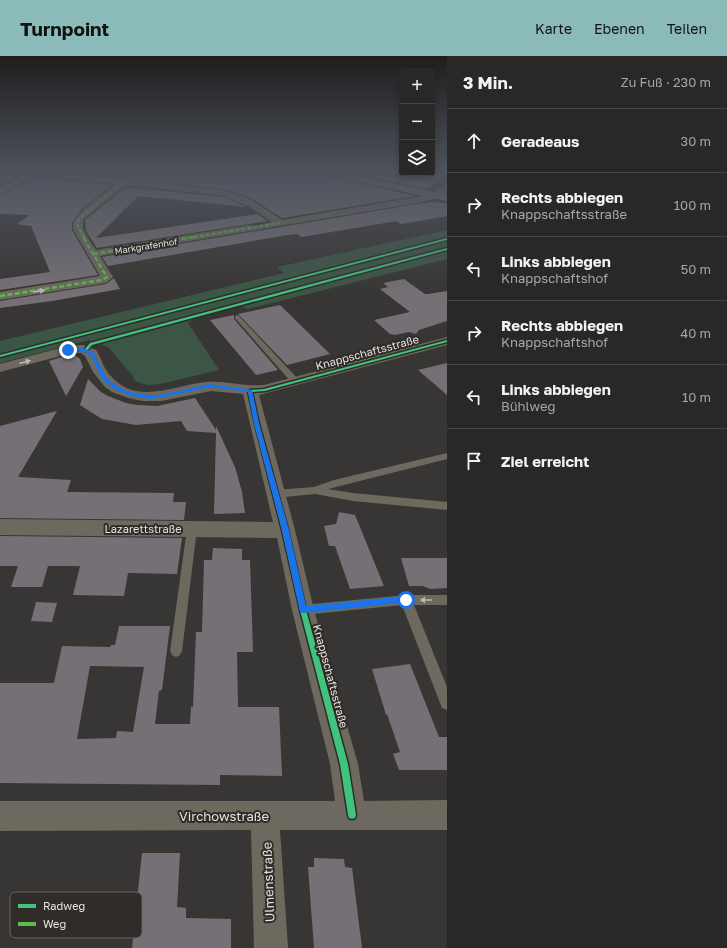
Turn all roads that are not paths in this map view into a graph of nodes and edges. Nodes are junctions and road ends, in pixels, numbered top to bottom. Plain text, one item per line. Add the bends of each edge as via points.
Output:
1 (88, 212) edge
2 (266, 212) edge
3 (351, 212) edge
4 (280, 223) junction
5 (94, 254) junction
6 (0, 296) edge
7 (237, 317) dead end
8 (447, 341) edge
9 (0, 368) edge
10 (295, 382) junction
11 (250, 391) junction
12 (447, 456) edge
13 (315, 490) junction
14 (275, 494) junction
15 (447, 506) edge
16 (0, 527) edge
17 (192, 529) junction
18 (285, 530) junction
19 (406, 600) junction
20 (447, 600) edge
21 (303, 610) junction
22 (176, 651) dead end
23 (447, 703) edge
24 (352, 815) junction
25 (447, 815) edge
26 (0, 816) edge
27 (265, 816) junction
28 (270, 948) edge

1 - 5 street via 77,224
2 - 4 street
3 - 4 street, Markgrafenhof
4 - 5 street, Markgrafenhof
6 -> 5 street via 105,279 107,276
7 - 10 lane
8 - 10 street, Knappschaftsstraße
9 -> 11 street via 68,350 83,349 92,353 104,378 128,393 159,397 210,386
10 - 11 street, Knappschaftsstraße
11 - 14 street, Knappschaftsstraße
12 - 13 lane via 334,483
13 - 14 lane
13 - 15 lane via 353,497
14 - 18 street, Knappschaftsstraße
16 - 17 street, Lazarettstraße
17 - 18 street, Lazarettstraße
17 - 22 lane
18 - 21 street, Knappschaftsstraße
20 -> 19 lane
19 - 21 lane
19 - 23 lane
21 - 24 street, Knappschaftsstraße via 344,764
24 - 25 street, Virchowstraße
24 - 27 street, Virchowstraße
26 - 27 street, Virchowstraße
27 - 28 street, Ulmenstraße

